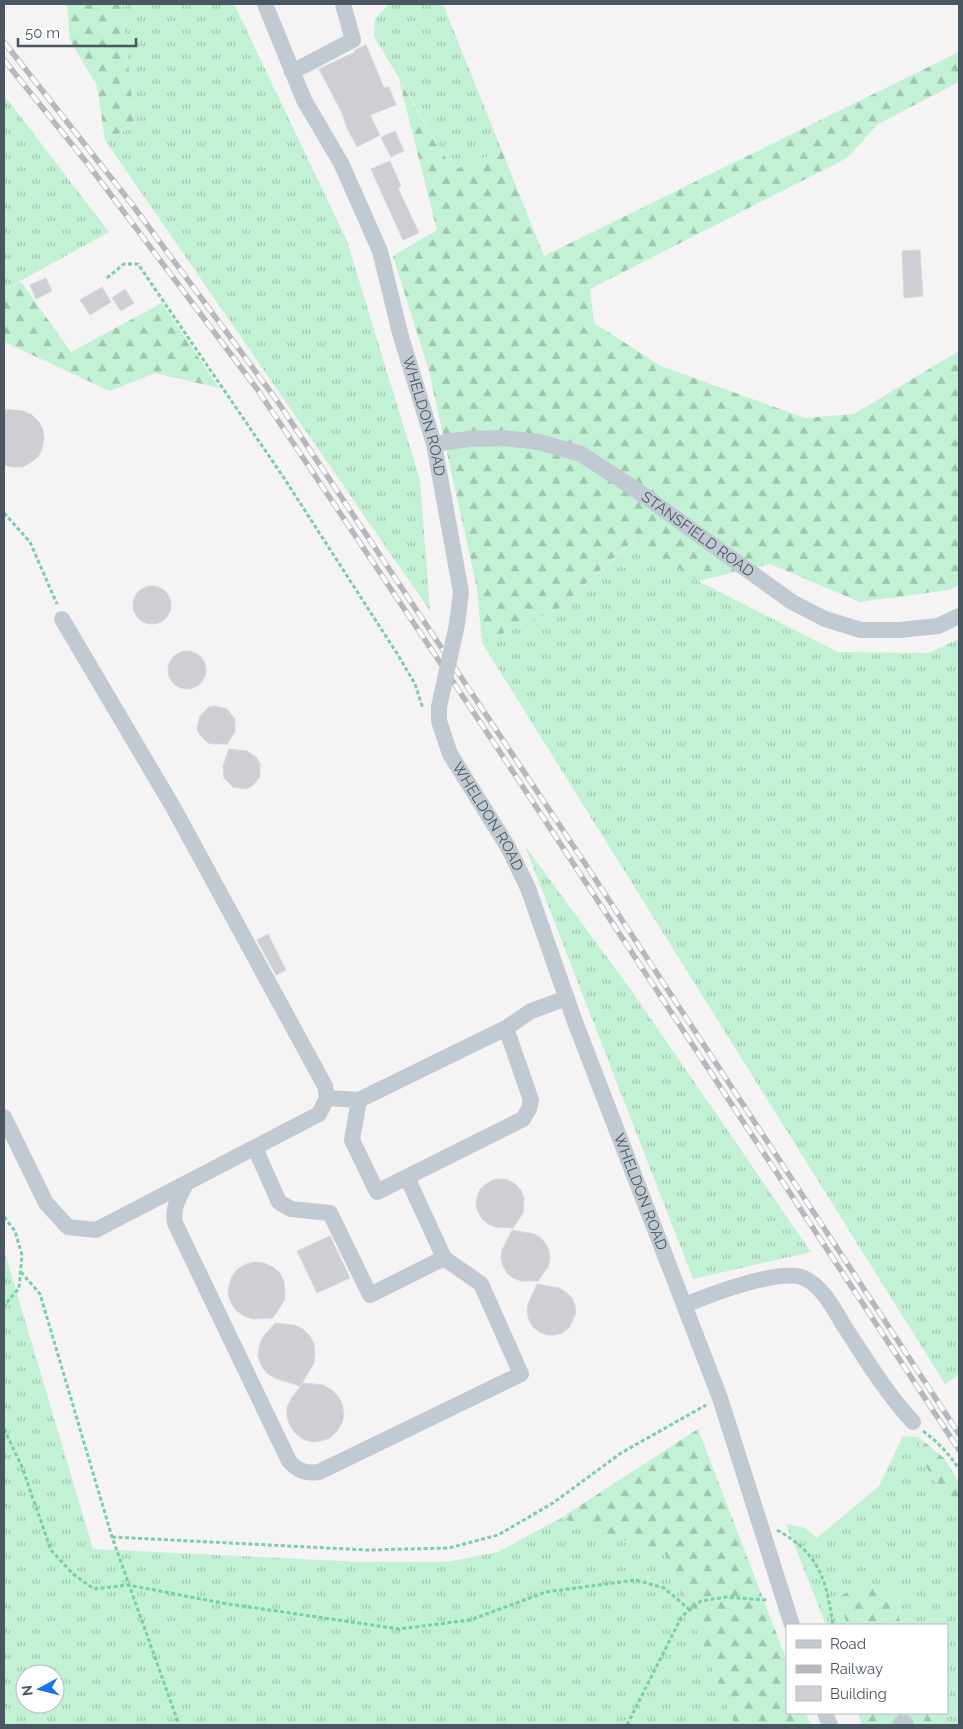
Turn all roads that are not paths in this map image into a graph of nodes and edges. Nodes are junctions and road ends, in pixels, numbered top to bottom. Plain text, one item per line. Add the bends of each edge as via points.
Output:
1 (265, 4) edge
2 (343, 4) edge
3 (292, 72) junction
4 (434, 444) junction
5 (959, 616) edge
6 (62, 619) road end
7 (567, 998) junction
8 (506, 1028) junction
9 (327, 1098) junction
10 (360, 1100) junction
11 (4, 1117) edge
12 (255, 1148) junction
13 (407, 1177) junction
14 (186, 1184) junction
15 (444, 1258) junction
16 (685, 1305) junction
17 (913, 1422) road end
18 (792, 1624) edge
19 (900, 1725) edge
20 (906, 1725) edge

1 - 3 street, WHELDON ROAD
2 - 3 street via 353,40
3 - 4 street, WHELDON ROAD via 304,100 341,162 380,252 400,333
4 - 5 street, STANSFIELD ROAD via 504,438 539,442 581,454 792,602 825,619 861,630 900,630 938,626
4 - 7 street, WHELDON ROAD, bridge via 461,592 457,624 432,712 439,721 450,754 522,875
6 - 9 street via 173,807 325,1086
7 - 8 street via 531,1011
7 - 16 street, WHELDON ROAD
8 - 10 street
8 - 13 street via 531,1100 529,1109 522,1119 508,1128
9 - 10 street
9 - 12 street via 319,1114
10 - 13 street via 352,1140 377,1192
11 - 14 street via 46,1203 68,1226 96,1230
12 - 14 street
12 - 15 street via 279,1202 291,1209 330,1213 370,1295
13 - 15 street
14 - 15 street via 176,1205 175,1223 289,1461 304,1472 319,1472 521,1374 481,1284
16 - 17 street via 716,1292 774,1277 791,1275 806,1278 823,1293 847,1342
16 - 18 street, WHELDON ROAD via 720,1398
19 - 20 street

